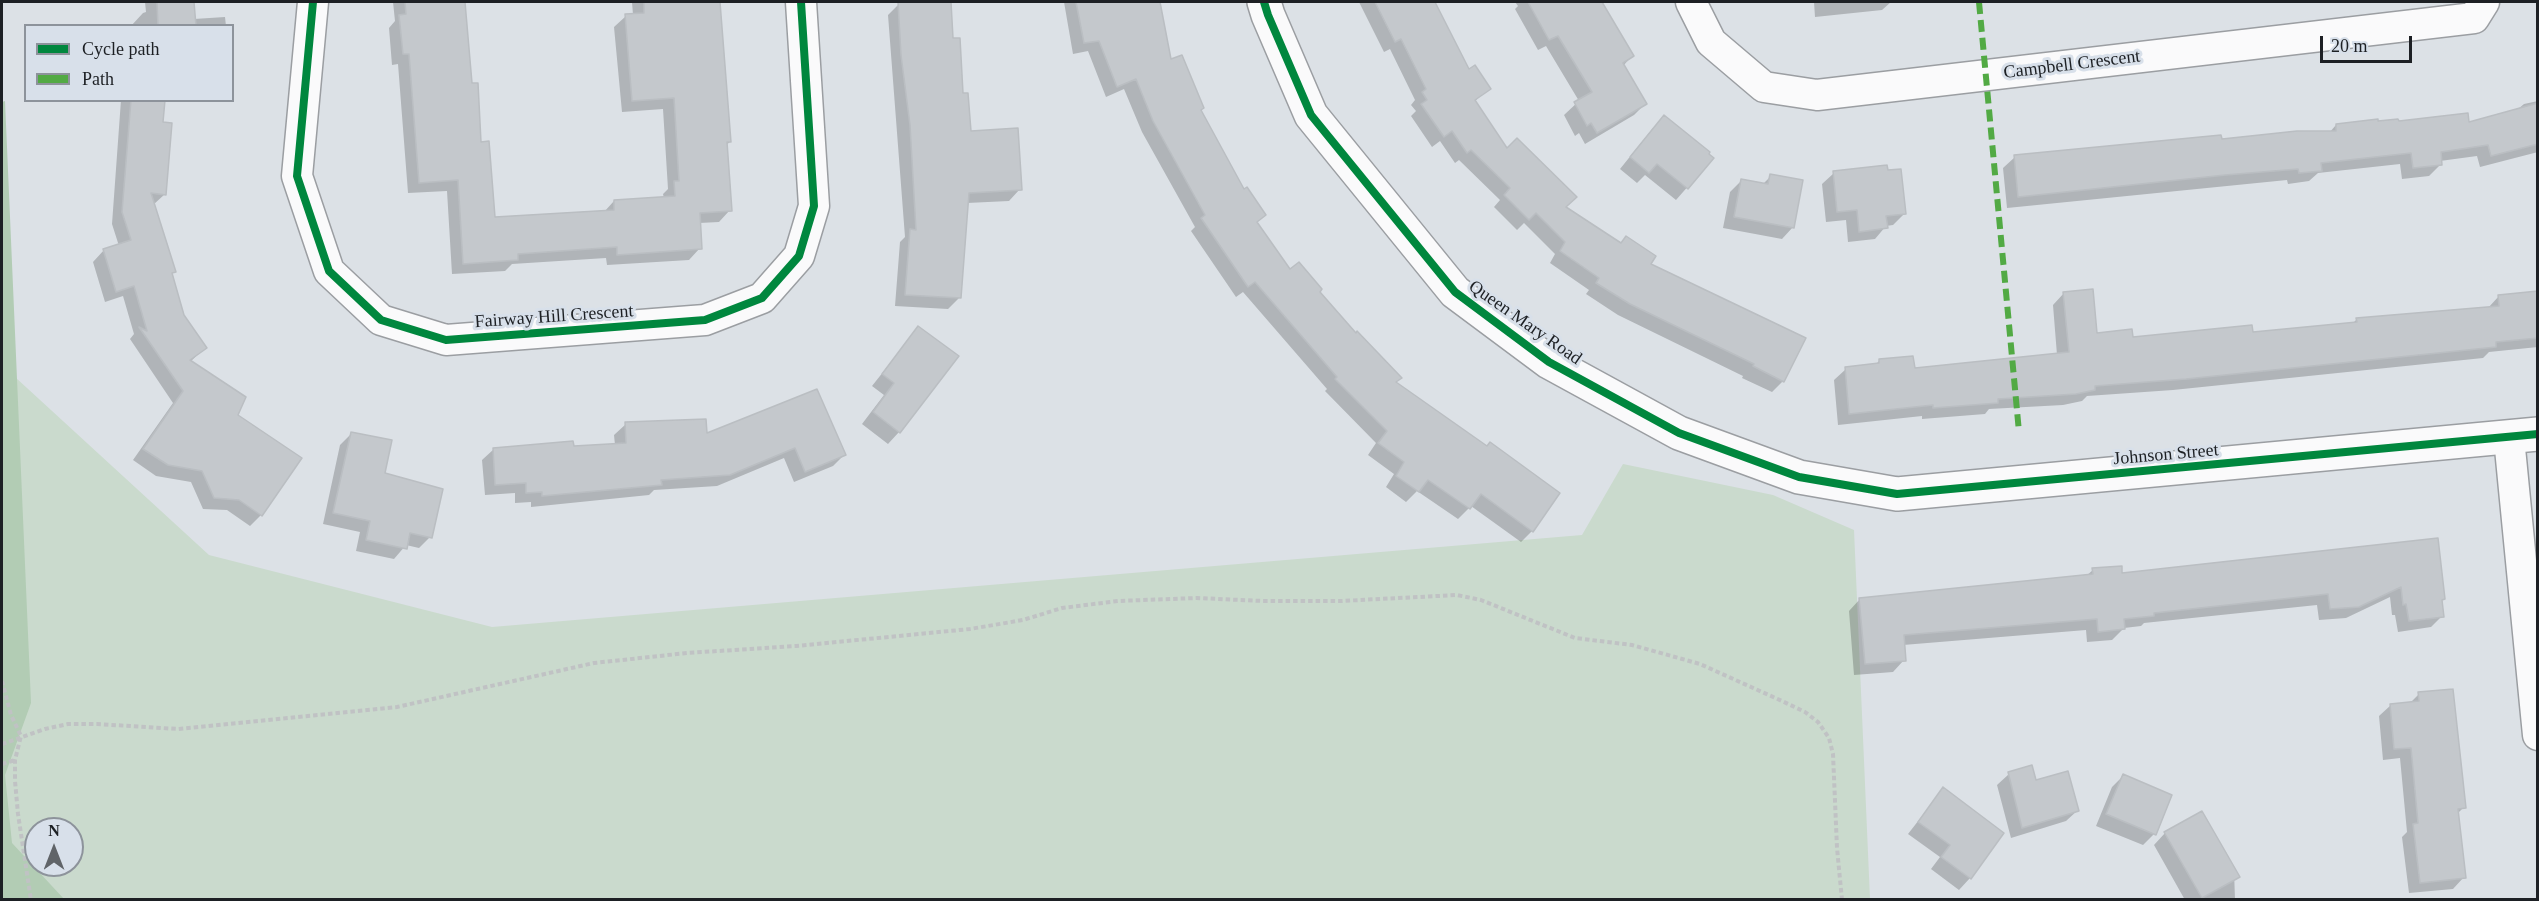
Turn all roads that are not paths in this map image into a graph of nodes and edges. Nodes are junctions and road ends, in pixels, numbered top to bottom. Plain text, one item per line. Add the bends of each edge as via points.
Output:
1 (313, 2) edge
2 (801, 2) edge
3 (1264, 2) edge
4 (1691, 2) edge
5 (2484, 2) edge
6 (2523, 436) edge
7 (1799, 477) joint
8 (2538, 735) edge

1 - 2 street, Fairway Hill Crescent via 297,176 329,271 381,320 446,340 705,320 762,298 799,256 814,206
3 - 7 street, Queen Mary Road via 1311,115 1455,292 1549,362 1679,433
4 - 5 street, Campbell Crescent via 1711,42 1764,87 1817,95 2474,18
6 - 7 street, Johnson Street via 1897,494
6 - 8 street

